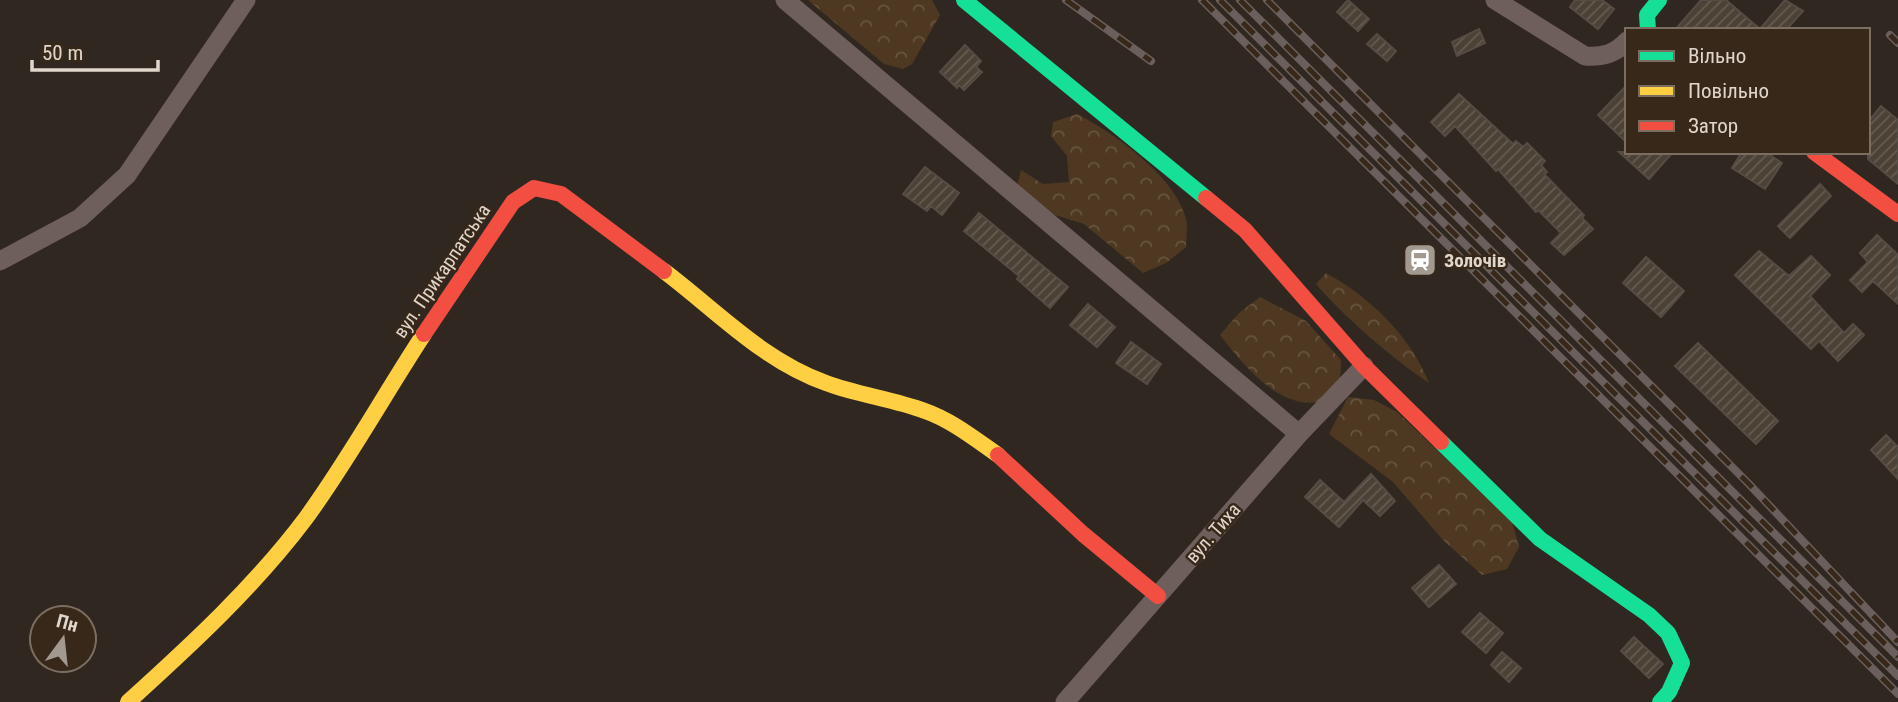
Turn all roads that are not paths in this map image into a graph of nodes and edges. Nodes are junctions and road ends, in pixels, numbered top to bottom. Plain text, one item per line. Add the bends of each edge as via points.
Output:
1 (246, 0) edge
2 (786, 0) edge
3 (964, 0) edge
4 (1495, 0) edge
5 (1625, 43) edge
6 (1817, 154) edge
7 (1898, 214) edge
8 (0, 261) edge
9 (1364, 366) junction
10 (1299, 434) junction
11 (1158, 596) junction
12 (128, 702) edge
13 (1065, 702) edge
14 (1660, 702) edge

1 - 8 street via 127,175 80,218
2 - 10 street
3 - 9 street via 1245,230
4 - 5 street via 1586,55 1613,53
6 - 7 street
9 - 10 street, вул. Тиха
9 - 14 street via 1540,539 1668,633 1682,663
10 - 11 street, вул. Тиха
11 - 12 street, вул. Прикарпатська via 1006,461 964,431 926,411 826,383 778,360 561,194 534,188 513,202 419,342 361,439 303,520 208,630
11 - 13 street, вул. Тиха

